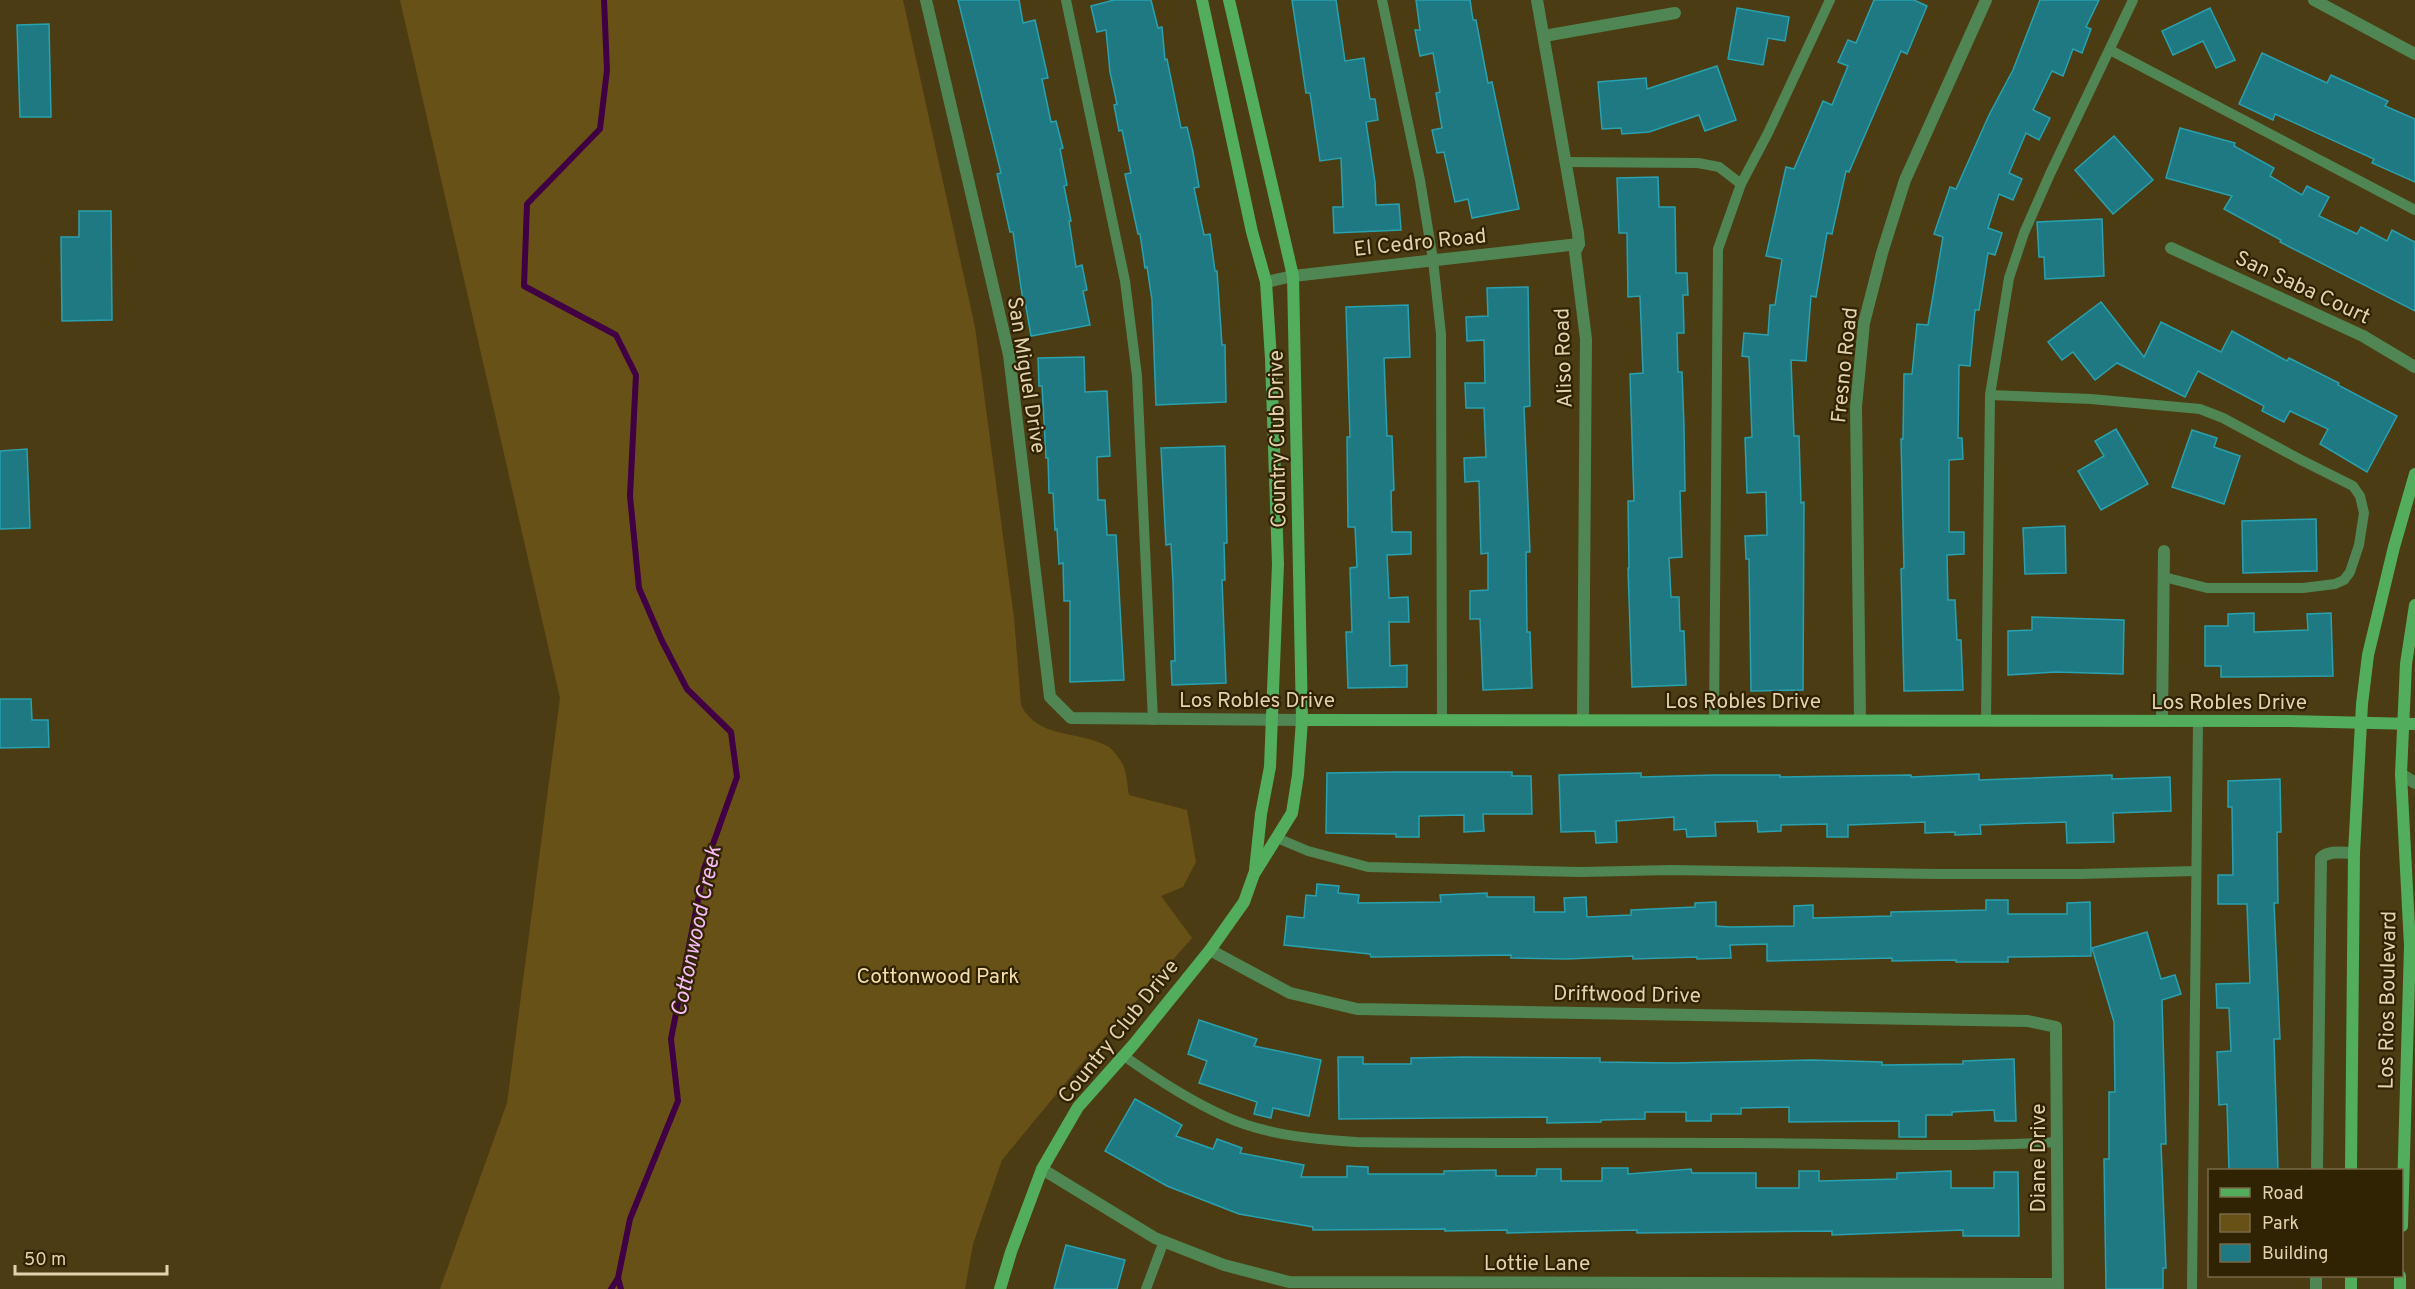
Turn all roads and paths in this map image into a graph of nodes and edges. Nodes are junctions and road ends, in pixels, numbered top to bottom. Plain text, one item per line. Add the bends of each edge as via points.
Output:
1 (926, 0) edge
2 (1066, 0) edge
3 (1202, 0) edge
4 (1229, 0) edge
5 (1382, 0) edge
6 (1537, 0) edge
7 (1830, 0) edge
8 (1986, 0) edge
9 (2133, 0) edge
10 (2314, 0) edge
11 (1675, 13) dead end
12 (1544, 36) junction
13 (2110, 50) junction
14 (2415, 54) edge
15 (1566, 162) junction
16 (1741, 184) junction
17 (2415, 210) edge
18 (1579, 244) junction
19 (2171, 248) dead end
20 (1433, 260) junction
21 (1293, 276) junction
22 (1266, 282) junction
23 (2415, 367) edge
24 (1990, 395) junction
25 (2415, 474) edge
26 (2164, 551) dead end
27 (2164, 577) junction
28 (2415, 605) edge
29 (2410, 665) edge
30 (1071, 718) joint
31 (1271, 719) junction
32 (1153, 720) junction
33 (1302, 720) junction
34 (1442, 720) junction
35 (1583, 720) junction
36 (1860, 720) junction
37 (1714, 721) junction
38 (1986, 721) junction
39 (2162, 721) junction
40 (2198, 721) junction
41 (2361, 723) junction
42 (2409, 724) edge
43 (2401, 774) junction
44 (2415, 783) edge
45 (1276, 838) junction
46 (2354, 853) junction
47 (2196, 871) junction
48 (1254, 874) junction
49 (1210, 950) junction
50 (2056, 1027) joint
51 (1124, 1056) junction
52 (2057, 1142) junction
53 (2317, 1169) edge
54 (2351, 1169) edge
55 (1042, 1170) junction
56 (2403, 1191) edge
57 (1164, 1241) junction
58 (1289, 1286) edge
59 (2058, 1287) edge
60 (1000, 1289) edge
61 (1146, 1289) edge
62 (2192, 1289) edge

1 - 30 street, San Miguel Drive via 1009,356 1050,697
2 - 32 lane via 1125,281 1136,364
3 - 22 street, Country Club Drive
4 - 21 street, Country Club Drive
5 - 20 lane
6 - 12 street, Aliso Road
7 - 16 lane
8 - 36 street, Fresno Road via 1905,180 1864,323 1856,406
9 - 13 lane
10 - 14 street
11 - 12 street
12 - 15 street, Aliso Road
13 - 17 lane
13 - 24 lane via 2049,174 2018,250 2009,278
15 - 16 lane via 1698,163 1719,167
15 - 18 street, Aliso Road
16 - 37 lane via 1721,235 1717,264
18 - 20 street, El Cedro Road
18 - 35 street, Aliso Road via 1575,252 1586,339
19 - 23 street, San Saba Court via 2363,336
20 - 21 street, El Cedro Road
20 - 34 lane via 1441,334
21 - 22 street, El Cedro Road
21 - 33 street, Country Club Drive
22 - 31 street, Country Club Drive via 1278,564
24 - 27 lane via 2200,409 2353,486 2360,496 2364,513 2359,546 2350,572 2335,584 2207,588
24 - 38 lane
25 - 41 street, Los Rios Boulevard via 2368,655
26 - 27 street
27 - 39 street
28 - 29 street, Los Rios Boulevard
29 - 42 street, Los Rios Boulevard
30 - 32 street, Los Robles Drive
31 - 32 street, Los Robles Drive
31 - 33 street, Los Robles Drive
31 - 48 street, Country Club Drive via 1270,767
33 - 34 street, Los Robles Drive
33 - 45 street, Country Club Drive via 1292,813
34 - 35 street, Los Robles Drive
35 - 37 street, Los Robles Drive
36 - 37 street, Los Robles Drive
36 - 38 street, Los Robles Drive
38 - 39 street, Los Robles Drive
39 - 40 street, Los Robles Drive
40 - 41 street, Los Robles Drive
40 - 47 lane
41 - 42 street, Los Robles Drive
41 - 46 street, Los Rios Boulevard
42 - 43 street, Los Rios Boulevard
43 - 44 street
43 - 56 street, Los Rios Boulevard via 2410,946
45 - 47 lane via 1368,867 1936,874
45 - 48 street, Country Club Drive
46 - 53 street via 2324,854 2321,858
46 - 54 street, Los Rios Boulevard
47 - 62 lane
48 - 49 street, Country Club Drive via 1244,902
49 - 50 street, Driftwood Drive via 1290,993 1357,1009 2028,1021
49 - 51 street, Country Club Drive
50 - 52 street, Diane Drive
51 - 52 lane via 1161,1082 1223,1116 1309,1138 1356,1142 1885,1146
51 - 55 street, Country Club Drive via 1078,1107
52 - 59 street, Diane Drive
55 - 57 street, Lottie Lane
55 - 60 street, Country Club Drive
57 - 58 street, Lottie Lane
57 - 61 lane
58 - 59 street, Lottie Lane

